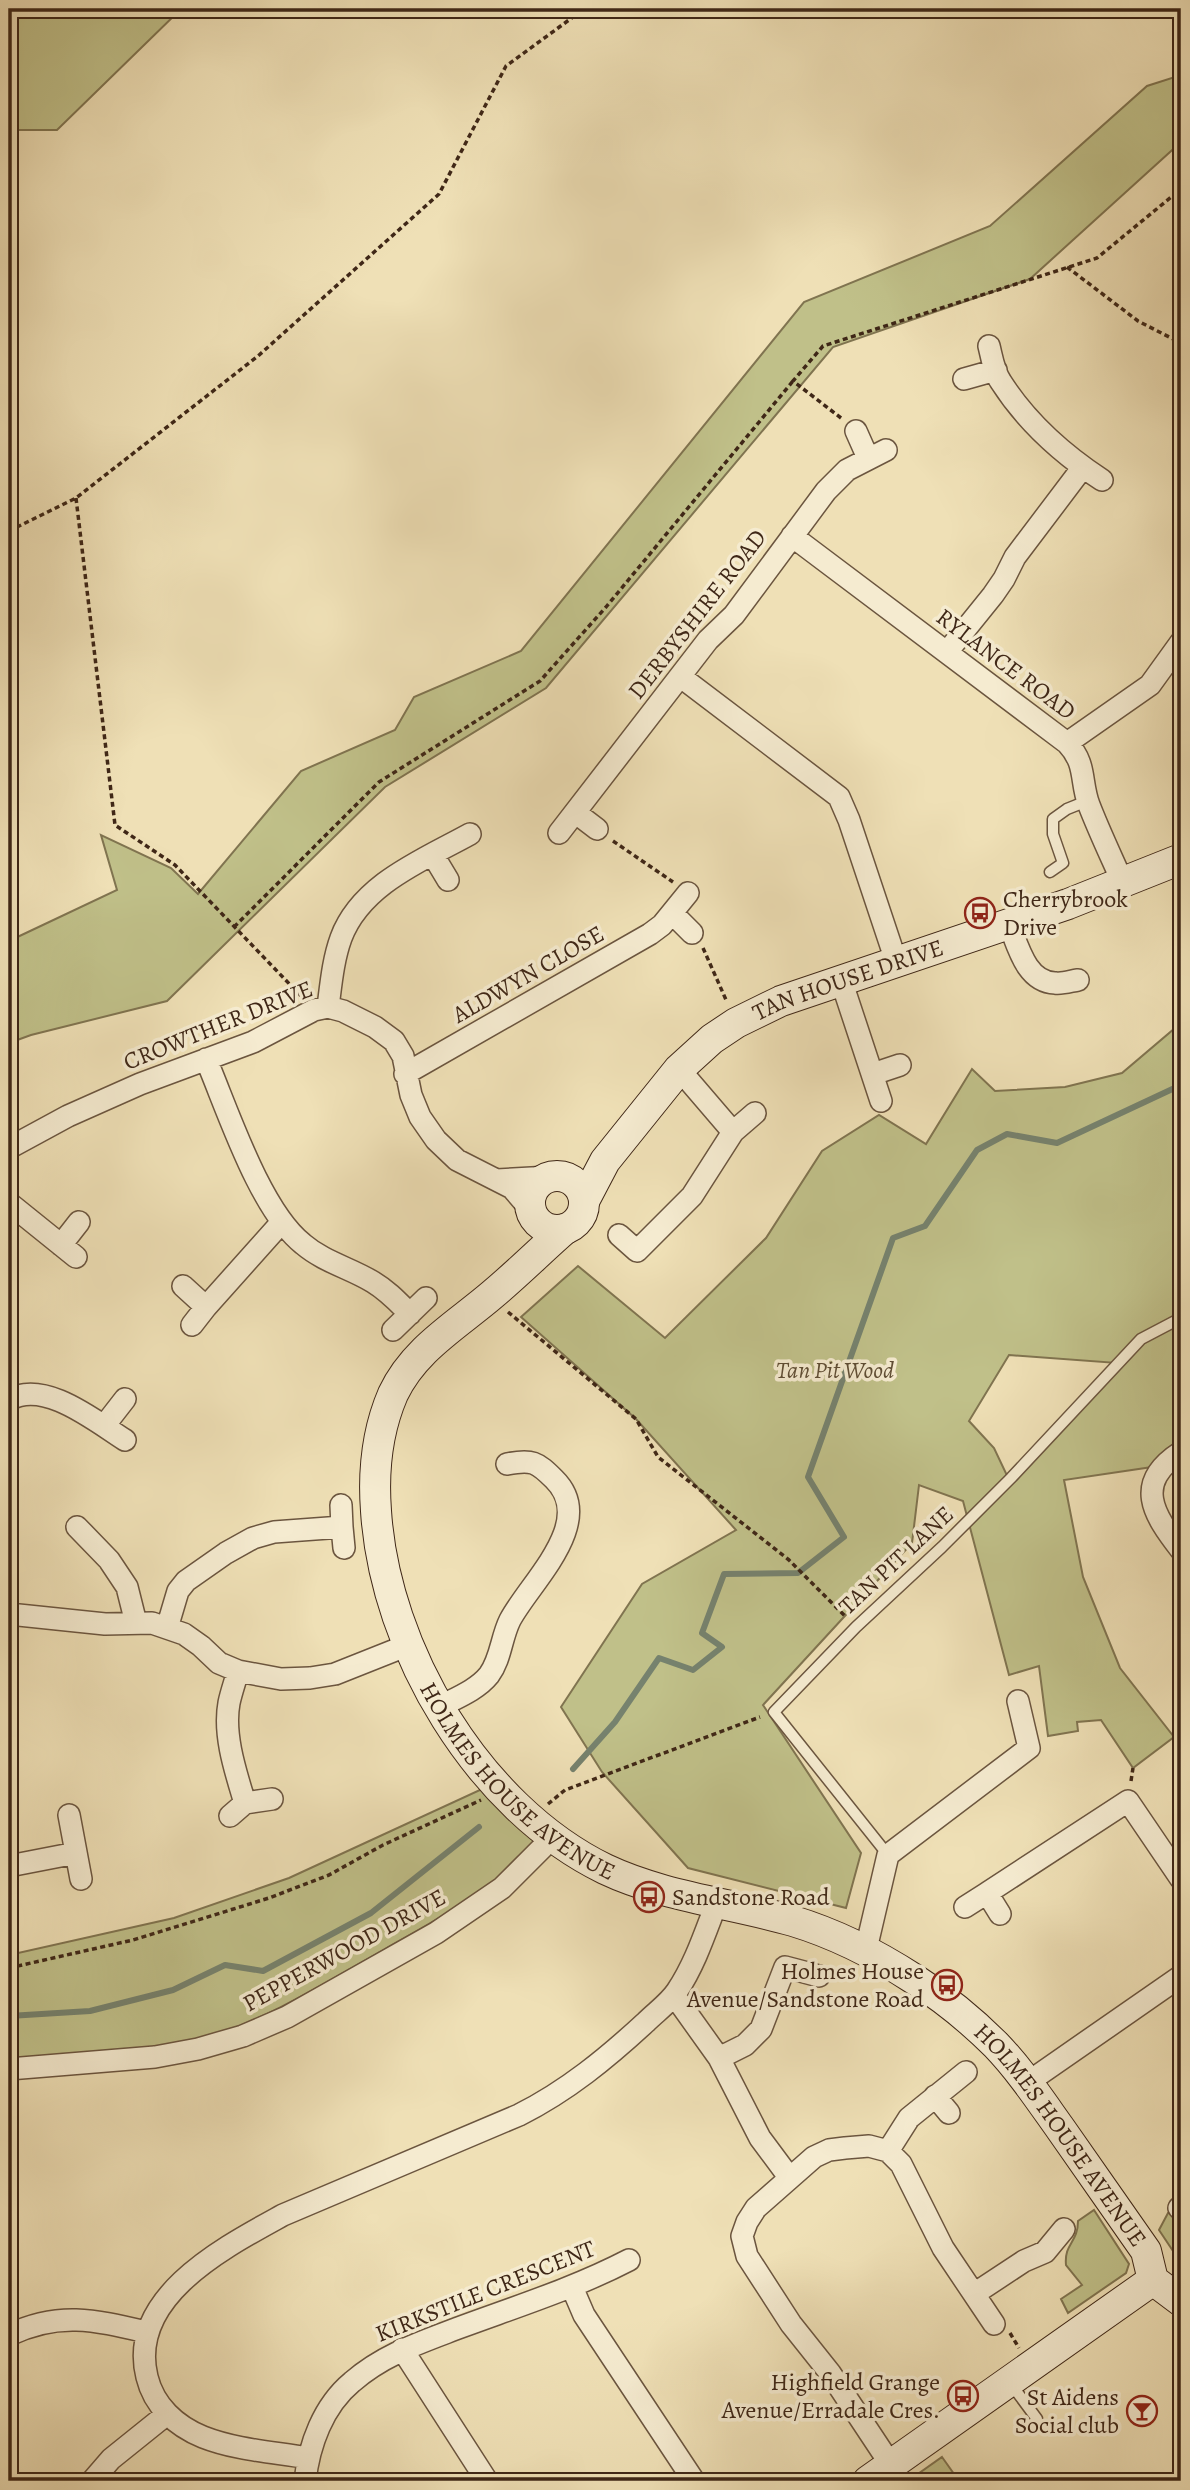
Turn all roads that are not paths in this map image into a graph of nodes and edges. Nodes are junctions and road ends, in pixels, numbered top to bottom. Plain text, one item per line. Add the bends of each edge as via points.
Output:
1 (989, 346) dead end
2 (996, 370) junction
3 (964, 379) dead end
4 (856, 430) road end
5 (1083, 467) junction
6 (1102, 480) dead end
7 (792, 536) junction
8 (1181, 642) edge
9 (947, 652) junction
10 (681, 677) junction
11 (1068, 743) junction
12 (1087, 801) junction
13 (576, 813) junction
14 (597, 829) road end
15 (559, 833) dead end
16 (470, 834) dead end
17 (433, 855) junction
18 (1181, 859) edge
19 (1050, 872) dead end
20 (448, 880) dead end
21 (1122, 881) junction
22 (688, 893) road end
23 (672, 913) junction
24 (1009, 924) junction
25 (692, 933) road end
26 (896, 961) junction
27 (841, 980) junction
28 (1078, 980) dead end
29 (321, 1009) junction
30 (206, 1059) junction
31 (900, 1065) dead end
32 (679, 1069) junction
33 (405, 1074) junction
34 (873, 1074) junction
35 (881, 1101) dead end
36 (755, 1113) dead end
37 (733, 1132) junction
38 (9, 1148) edge
39 (605, 1161) junction
40 (554, 1176) junction
41 (497, 1180) junction
42 (584, 1201) junction
43 (9, 1202) edge
44 (532, 1213) junction
45 (79, 1222) dead end
46 (281, 1223) junction
47 (565, 1229) junction
48 (620, 1235) dead end
49 (530, 1260) junction
50 (183, 1286) dead end
51 (426, 1298) dead end
52 (206, 1307) junction
53 (410, 1314) junction
54 (1181, 1318) edge
55 (192, 1325) dead end
56 (393, 1330) dead end
57 (125, 1399) dead end
58 (9, 1400) edge
59 (104, 1426) junction
60 (125, 1440) dead end
61 (1181, 1452) edge
62 (507, 1464) dead end
63 (341, 1505) dead end
64 (78, 1527) dead end
65 (1181, 1550) edge
66 (9, 1614) edge
67 (136, 1623) junction
68 (167, 1628) junction
69 (408, 1645) junction
70 (238, 1671) junction
71 (1018, 1701) dead end
72 (439, 1707) junction
73 (272, 1799) dead end
74 (69, 1815) dead end
75 (542, 1828) junction
76 (76, 1853) junction
77 (888, 1855) junction
78 (9, 1866) edge
79 (81, 1879) dead end
80 (1181, 1879) edge
81 (987, 1893) junction
82 (717, 1902) junction
83 (965, 1907) dead end
84 (1000, 1914) dead end
85 (866, 1950) junction
86 (819, 1976) dead end
87 (1181, 1976) edge
88 (674, 1995) junction
89 (719, 2058) junction
90 (9, 2069) edge
91 (966, 2072) dead end
92 (1027, 2083) junction
93 (935, 2096) junction
94 (949, 2113) dead end
95 (888, 2151) junction
96 (789, 2177) junction
97 (1064, 2229) dead end
98 (629, 2260) dead end
99 (1153, 2280) junction
100 (572, 2287) junction
101 (974, 2294) junction
102 (1181, 2301) edge
103 (994, 2324) road end
104 (146, 2332) junction
105 (9, 2335) edge
106 (401, 2349) junction
107 (1020, 2374) junction
108 (167, 2414) junction
109 (1037, 2419) dead end
110 (308, 2458) junction
111 (880, 2473) edge
112 (92, 2481) edge
113 (305, 2481) edge
114 (487, 2481) edge
115 (694, 2481) edge

1 - 2 street
2 - 3 street
2 - 5 street via 1034,422
4 - 7 street, DERBYSHIRE ROAD via 877,454 846,470
5 - 6 street
5 - 9 street
7 - 9 street, RYLANCE ROAD
7 - 10 street, DERBYSHIRE ROAD
8 - 11 street via 1150,685
9 - 11 street, RYLANCE ROAD
10 - 13 street, DERBYSHIRE ROAD
10 - 26 street via 839,797
11 - 12 street, RYLANCE ROAD via 1081,765
12 - 19 lane via 1053,819 1063,863
12 - 21 street, RYLANCE ROAD
13 - 14 street
13 - 15 street, DERBYSHIRE ROAD
16 - 17 street
17 - 20 street
17 - 29 street via 370,895 356,910 341,938
18 - 21 street, TAN HOUSE DRIVE
21 - 24 street, TAN HOUSE DRIVE
22 - 23 street, ALDWYN CLOSE
23 - 25 street
23 - 33 street, ALDWYN CLOSE via 650,934
24 - 26 street, TAN HOUSE DRIVE
24 - 28 street via 1024,963 1042,991
26 - 27 street, TAN HOUSE DRIVE
27 - 32 street, TAN HOUSE DRIVE via 736,1023
27 - 34 street
29 - 30 street, CROWTHER DRIVE
29 - 33 street, CROWTHER DRIVE via 343,1010 394,1041 403,1056
30 - 38 street, CROWTHER DRIVE via 68,1116
30 - 46 street
31 - 34 street
32 - 37 street
32 - 39 street, TAN HOUSE DRIVE
33 - 41 street, CROWTHER DRIVE via 421,1117 436,1140 457,1160
34 - 35 street
36 - 37 street
37 - 48 street via 692,1196 637,1251
39 - 40 street
39 - 42 street, TAN HOUSE DRIVE
40 - 41 street, CROWTHER DRIVE
40 - 42 street via 567,1177 579,1187
40 - 44 street via 536,1185 530,1201
41 - 44 street, CROWTHER DRIVE via 512,1188
42 - 47 street via 579,1218
43 - 45 street via 69,1251
44 - 47 street via 547,1228
44 - 49 street
46 - 52 street
46 - 53 street via 322,1258 371,1280
47 - 49 street, HOLMES HOUSE AVENUE
49 - 69 street, HOLMES HOUSE AVENUE via 419,1355 394,1394 381,1428 375,1468 378,1542 387,1586
50 - 52 street
51 - 53 street
52 - 55 street
53 - 56 street
54 - 77 lane, TAN PIT LANE via 1141,1339 1011,1478 774,1712
57 - 59 street
58 - 59 street via 35,1393 53,1397
59 - 60 street
61 - 65 street via 1156,1475 1152,1500 1163,1526
62 - 72 street via 527,1460 561,1485 569,1506 568,1525 508,1623 496,1665 476,1687
63 - 68 street via 343,1537 274,1532 226,1553 186,1581 178,1591
64 - 67 street via 127,1587
66 - 67 street
67 - 68 street
68 - 70 street via 184,1634 219,1663
69 - 70 street via 362,1665 310,1678 281,1679
69 - 72 street, HOLMES HOUSE AVENUE
70 - 73 street via 228,1705 237,1810
71 - 77 street via 1029,1748
72 - 75 street, HOLMES HOUSE AVENUE via 502,1790
74 - 76 street
75 - 82 street, HOLMES HOUSE AVENUE via 605,1869
75 - 90 street, PEPPERWOOD DRIVE via 502,1888 436,1933 287,2017 198,2049 96,2071
76 - 78 street
76 - 79 street
77 - 85 street
80 - 81 street via 1128,1801
81 - 83 street
81 - 84 street
82 - 85 street, HOLMES HOUSE AVENUE via 795,1921
82 - 88 street via 697,1954
85 - 92 street, HOLMES HOUSE AVENUE via 960,2011
86 - 89 street via 785,1967 761,2029 745,2045
87 - 92 street
88 - 89 street
88 - 104 street via 615,2051 540,2105 249,2233 181,2283 154,2314
89 - 96 street via 760,2138
91 - 93 street
92 - 99 street, HOLMES HOUSE AVENUE via 1146,2251
93 - 94 street
93 - 95 street via 909,2118
95 - 96 street via 869,2146 829,2150
95 - 101 street via 901,2165 933,2230
96 - 111 street via 747,2222 742,2236 747,2256 830,2373
97 - 101 street via 1052,2260 1024,2261
98 - 100 street, KIRKSTILE CRESCENT
99 - 102 street, HOLMES HOUSE AVENUE
99 - 107 street
100 - 106 street, KIRKSTILE CRESCENT
100 - 115 street via 584,2315
101 - 103 street
104 - 105 street via 91,2320 35,2324
104 - 108 street via 144,2365 156,2400
106 - 110 street, KIRKSTILE CRESCENT via 338,2396
106 - 114 street
107 - 109 lane
107 - 111 street
108 - 110 street via 204,2438
108 - 112 street via 111,2459
110 - 113 street, KIRKSTILE CRESCENT

